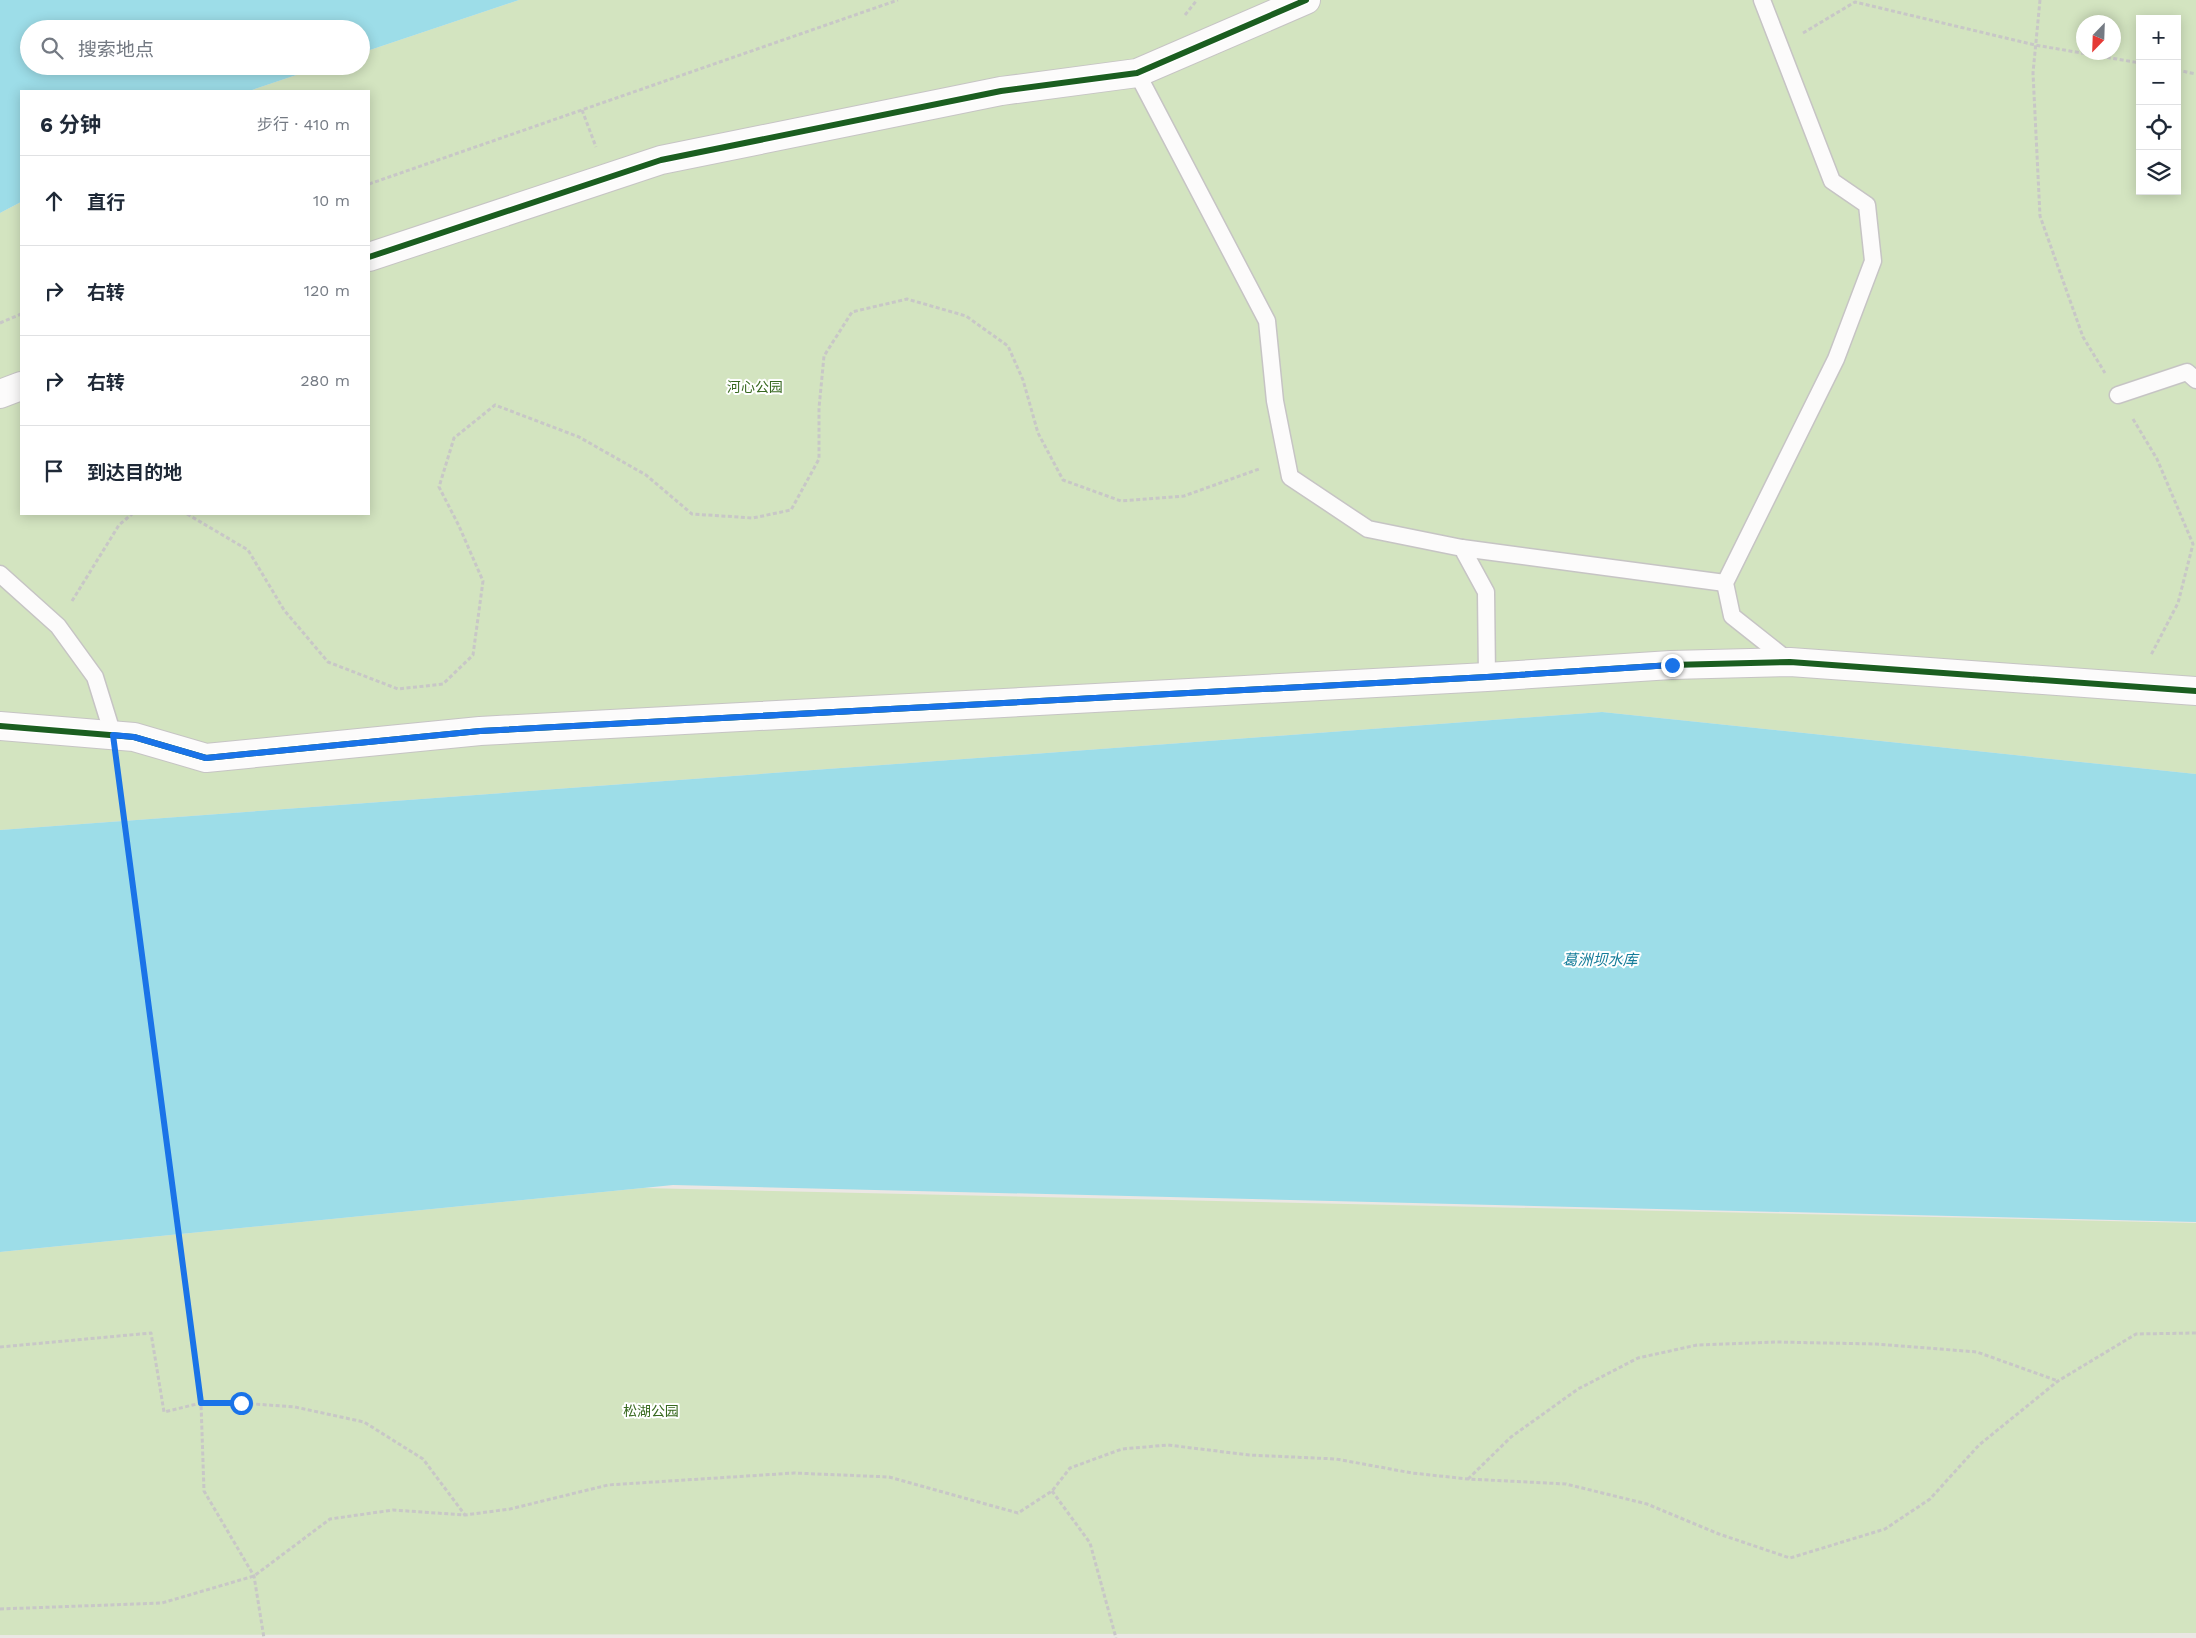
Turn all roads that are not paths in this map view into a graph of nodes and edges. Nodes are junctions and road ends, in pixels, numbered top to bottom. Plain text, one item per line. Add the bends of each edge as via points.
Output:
1 (1306, 0) edge
2 (1762, 0) edge
3 (1137, 73) junction
4 (370, 257) edge
5 (2196, 380) edge
6 (20, 386) edge
7 (0, 394) edge
8 (2118, 395) road end
9 (1462, 548) junction
10 (0, 574) edge
11 (1725, 583) junction
12 (1790, 662) junction
13 (1487, 677) junction
14 (2196, 691) edge
15 (0, 726) edge
16 (113, 735) junction

1 - 3 street
2 - 11 lane via 1832,180 1867,205 1873,261 1836,359
3 - 4 street via 1001,91 661,160
3 - 9 lane via 1267,321 1275,401 1290,477 1368,529
5 - 8 lane via 2187,372
6 - 7 street
9 - 11 lane
9 - 13 lane via 1486,592
10 - 16 lane via 58,626 95,677
11 - 12 lane via 1732,616
12 - 13 street via 1672,665
12 - 14 street
13 - 16 street via 480,731 206,758 134,737
15 - 16 street

